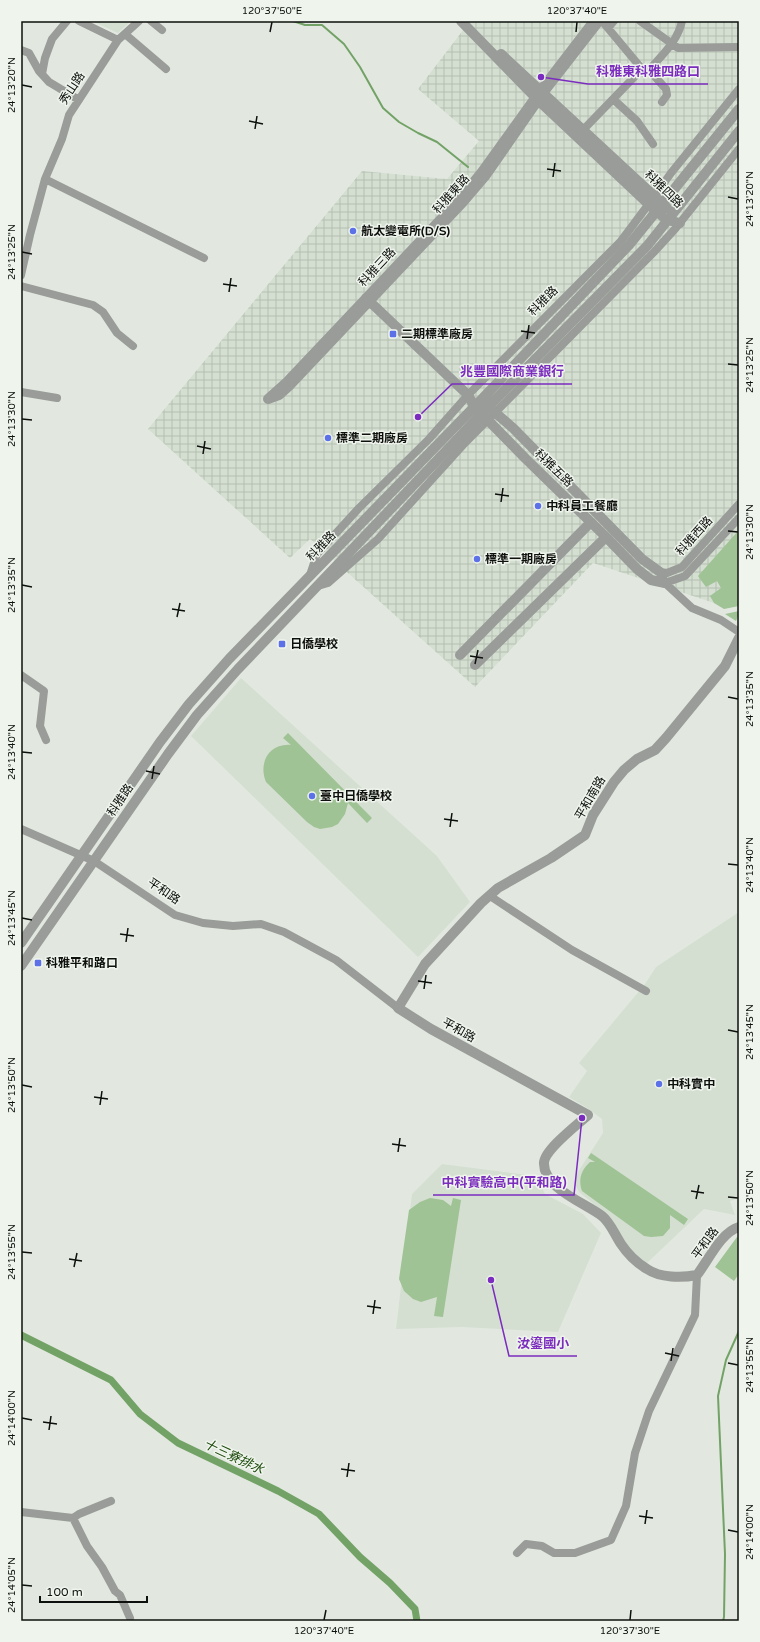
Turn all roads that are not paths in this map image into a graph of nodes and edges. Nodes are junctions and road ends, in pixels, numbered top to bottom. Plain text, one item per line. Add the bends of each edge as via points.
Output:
1 (67, 21) edge
2 (79, 21) edge
3 (139, 21) edge
4 (151, 21) edge
5 (461, 21) edge
6 (594, 21) edge
7 (599, 21) edge
8 (602, 21) edge
9 (614, 21) edge
10 (640, 21) edge
11 (682, 21) edge
12 (608, 28) junction
13 (162, 30) dead end
14 (125, 34) junction
15 (118, 40) junction
16 (672, 44) junction
17 (739, 47) edge
18 (21, 50) edge
19 (166, 69) dead end
20 (645, 69) junction
21 (42, 74) junction
22 (739, 89) edge
23 (539, 95) junction
24 (613, 99) junction
25 (79, 100) junction
26 (662, 102) dead end
27 (739, 109) edge
28 (583, 130) junction
29 (739, 131) edge
30 (653, 144) dead end
31 (739, 149) edge
32 (45, 179) junction
33 (656, 204) junction
34 (670, 217) junction
35 (680, 223) junction
36 (204, 258) dead end
37 (21, 275) edge
38 (21, 286) edge
39 (367, 300) junction
40 (133, 346) dead end
41 (21, 392) edge
42 (468, 395) junction
43 (57, 398) dead end
44 (485, 407) junction
45 (485, 417) junction
46 (739, 504) edge
47 (739, 518) edge
48 (591, 522) junction
49 (606, 537) junction
50 (660, 572) junction
51 (310, 576) junction
52 (665, 583) junction
53 (739, 632) edge
54 (739, 638) edge
55 (460, 655) dead end
56 (476, 665) dead end
57 (21, 675) edge
58 (46, 740) dead end
59 (21, 829) edge
60 (82, 856) junction
61 (94, 861) junction
62 (490, 896) junction
63 (21, 943) edge
64 (21, 966) edge
65 (646, 991) dead end
66 (398, 1008) junction
67 (739, 1227) edge
68 (697, 1275) junction
69 (111, 1501) dead end
70 (21, 1512) edge
71 (73, 1518) junction
72 (517, 1553) dead end
73 (130, 1618) dead end

1 - 21 street via 52,39
2 - 15 street
3 - 14 street, 秀山路
4 - 13 street
5 - 23 street, 科雅四路 via 488,41
6 - 23 street
7 - 23 street
8 - 12 street
9 - 12 street
10 - 16 street
11 - 16 street
12 - 20 street
14 - 15 street, 秀山路
14 - 19 street
15 - 25 street, 秀山路
16 - 17 street via 678,48
16 - 20 street
18 - 21 street via 29,53
20 - 24 street
20 - 26 street via 666,89 667,95
21 - 25 street via 49,82
22 - 33 street, 科雅路 via 671,173
23 - 28 street, 科雅四路
23 - 33 street, 科雅四路
23 - 39 street, 科雅三路 via 460,199
24 - 28 street
24 - 30 street via 637,121
25 - 32 street, 秀山路 via 69,115
27 - 33 street, 科雅路
28 - 33 street, 科雅四路
29 - 34 street, 科雅路
31 - 35 street, 科雅路
32 - 36 street
32 - 37 street, 秀山路
33 - 34 street, 科雅四路
33 - 42 street, 科雅路
33 - 44 street, 科雅路 via 629,245
34 - 35 street, 科雅四路
34 - 44 street, 科雅路 via 647,246
35 - 44 street, 科雅路 via 648,257
38 - 40 street via 93,305 103,312 117,333
39 - 39 street, 科雅三路 via 289,386 279,395 268,399
39 - 42 street, 科雅五路
41 - 43 street
42 - 44 street, 科雅五路
42 - 51 street, 科雅路 via 429,439 359,508 317,554
44 - 45 street, 科雅五路
44 - 45 street, 科雅路
44 - 50 street, 科雅五路 via 513,428 642,559
44 - 51 street, 科雅路
45 - 48 street, 科雅五路
45 - 61 street, 科雅路 via 317,586 197,715
46 - 50 street, 科雅西路 via 682,567 667,573
47 - 52 street, 科雅西路 via 685,576
48 - 49 street, 科雅五路
48 - 55 street
49 - 52 street, 科雅五路 via 651,580
49 - 56 street
50 - 52 street
51 - 60 street, 科雅路 via 189,704
52 - 53 street via 692,608 721,620
54 - 62 street, 平和南路 via 725,666 656,750 637,759 614,782 593,815 585,835 498,888
57 - 58 street via 44,691 40,726
59 - 60 street, 平和路
60 - 61 street, 平和路
60 - 63 street, 科雅路
61 - 64 street, 科雅路
61 - 66 street, 平和路 via 175,915 203,923 233,926 261,924 284,932 336,960
62 - 65 street via 572,950
62 - 66 street, 平和南路 via 425,964
66 - 68 street, 平和路 via 431,1029 588,1115 545,1156 544,1169 549,1180 571,1198 605,1219 622,1245 647,1269 656,1274 686,1277
67 - 68 street, 平和路 via 732,1228 722,1238
68 - 72 street via 695,1315 648,1410 635,1454 626,1506 611,1540 576,1553 554,1553 542,1546 526,1544
69 - 71 street
70 - 71 street
71 - 73 street via 87,1546 120,1595

